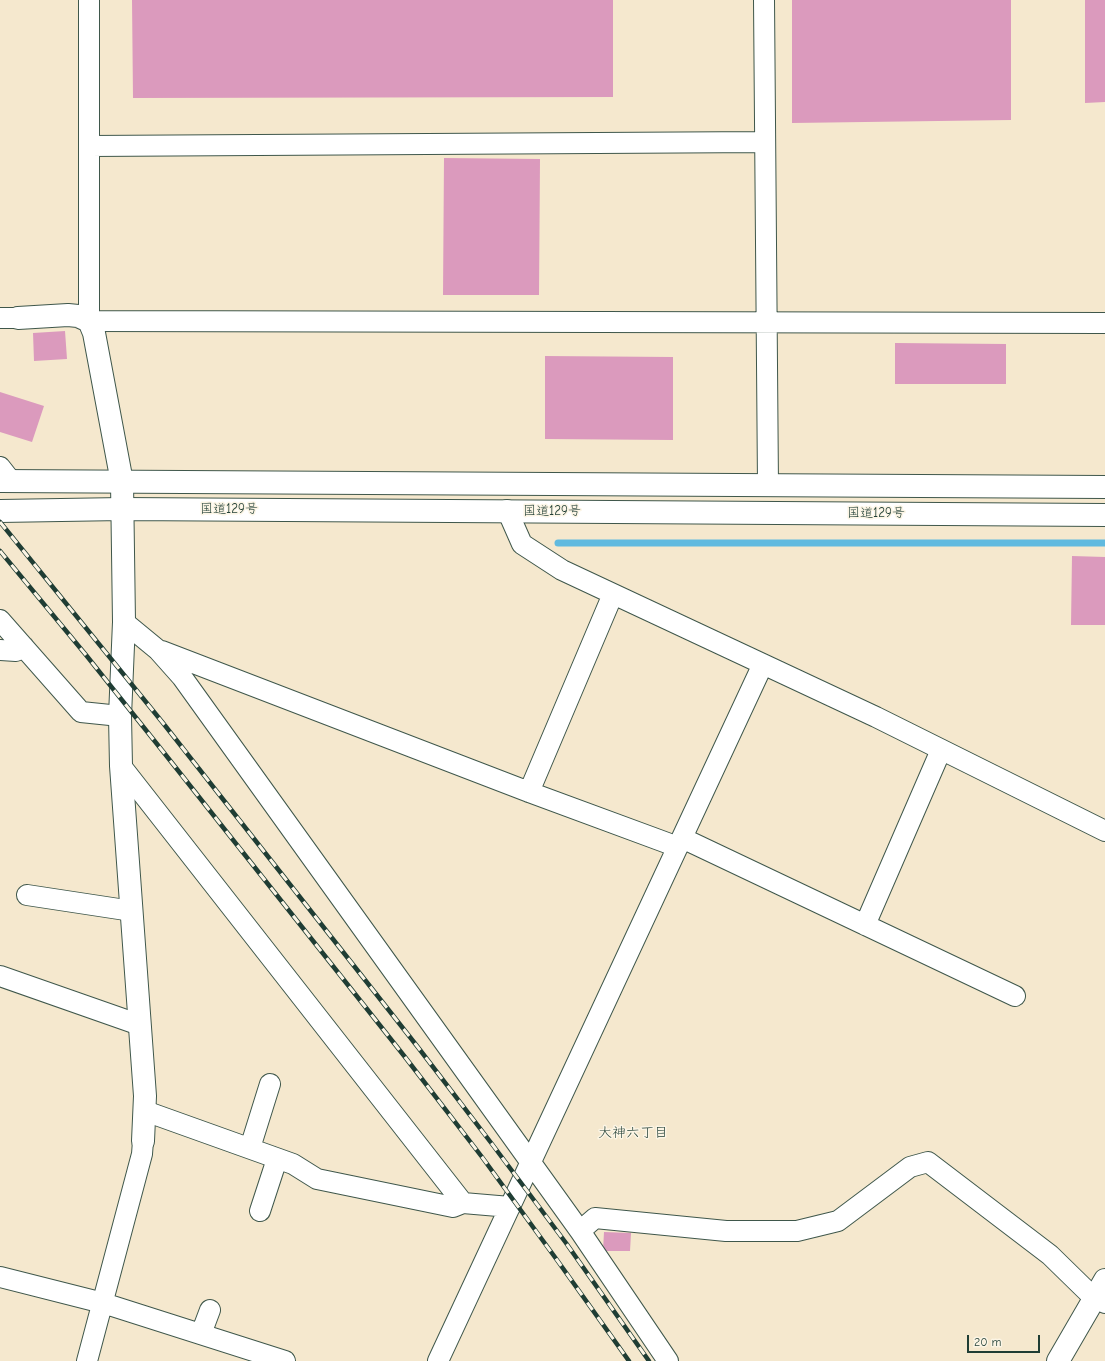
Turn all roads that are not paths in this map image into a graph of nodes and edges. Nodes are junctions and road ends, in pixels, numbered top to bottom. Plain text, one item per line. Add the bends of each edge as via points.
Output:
1 (89, 0) edge
2 (764, 0) edge
3 (765, 142) junction
4 (90, 146) junction
5 (9, 318) edge
6 (90, 321) junction
7 (766, 323) junction
8 (1105, 323) edge
9 (4, 476) edge
10 (122, 482) junction
11 (768, 485) junction
12 (1105, 487) edge
13 (122, 509) junction
14 (507, 510) junction
15 (0, 511) edge
16 (1105, 515) edge
17 (613, 594) junction
18 (0, 620) edge
19 (124, 622) junction
20 (24, 647) junction
21 (0, 650) edge
22 (158, 650) junction
23 (763, 664) junction
24 (120, 716) junction
25 (941, 750) junction
26 (121, 766) junction
27 (528, 792) junction
28 (1105, 831) edge
29 (680, 842) junction
30 (27, 895) dead end
31 (132, 911) junction
32 (865, 925) junction
33 (0, 976) edge
34 (1015, 996) dead end
35 (140, 1025) junction
36 (270, 1084) dead end
37 (145, 1111) junction
38 (143, 1141) joint
39 (250, 1148) junction
40 (277, 1159) junction
41 (531, 1162) junction
42 (462, 1203) junction
43 (510, 1208) junction
44 (260, 1211) dead end
45 (580, 1230) junction
46 (0, 1277) edge
47 (1105, 1280) edge
48 (1099, 1301) edge
49 (103, 1303) junction
50 (210, 1310) dead end
51 (201, 1334) junction
52 (88, 1361) edge
53 (285, 1361) edge
54 (438, 1361) edge
55 (668, 1361) edge
56 (1058, 1361) edge

1 - 4 street
2 - 3 street
3 - 4 street
3 - 7 street
4 - 6 street
5 - 6 main road via 68,315
6 - 7 street
6 - 10 main road
7 - 8 street
7 - 11 street
9 - 10 main road, 国道129号
10 - 11 main road, 国道129号
10 - 13 main road
11 - 12 main road, 国道129号
13 - 14 main road, 国道129号
13 - 15 main road, 国道129号
13 - 19 main road
14 - 16 main road, 国道129号
14 - 17 street via 522,544 562,570
17 - 23 street
17 - 27 street
18 - 20 street
19 - 22 street
19 - 24 main road
20 - 21 street
20 - 24 street via 81,712
22 - 27 street
22 - 41 street via 182,677
23 - 25 street
23 - 29 street
24 - 26 main road
25 - 28 street
25 - 32 street
26 - 31 main road
26 - 42 street
27 - 29 street
29 - 32 street
29 - 41 street
30 - 31 street
31 - 35 main road
32 - 34 street
33 - 35 street
35 - 37 main road
36 - 39 street
37 - 38 main road
37 - 39 street
38 - 49 street via 142,1154
39 - 40 street
40 - 42 street via 293,1164 317,1179 453,1208
40 - 44 street
41 - 43 street
41 - 45 street
42 - 43 street
43 - 54 street
45 - 48 street via 595,1218 726,1230 797,1231 838,1221 910,1167 928,1162 1050,1255
45 - 55 street
46 - 49 street
47 - 48 main road
48 - 56 main road
49 - 51 street
49 - 52 street
50 - 51 street
51 - 53 street

